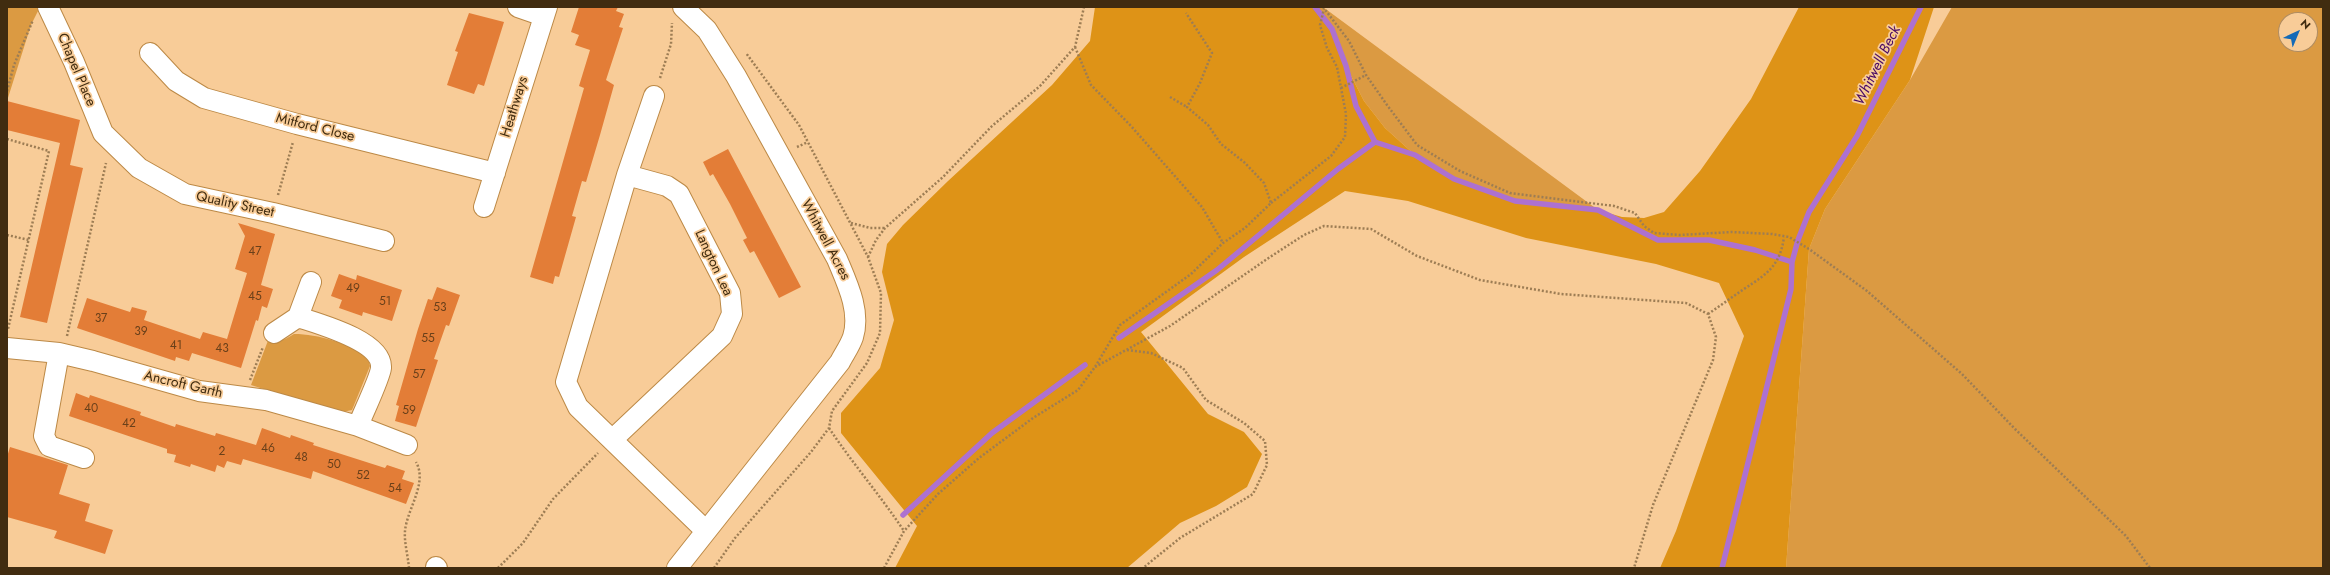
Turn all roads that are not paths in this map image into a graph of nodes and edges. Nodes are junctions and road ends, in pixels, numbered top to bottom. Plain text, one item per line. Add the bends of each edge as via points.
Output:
1 (518, 7) edge
2 (42, 10) edge
3 (545, 11) edge
4 (678, 14) edge
5 (150, 53) dead end
6 (654, 96) road end
7 (107, 137) joint
8 (495, 172) junction
9 (628, 175) junction
10 (484, 207) dead end
11 (384, 241) dead end
12 (311, 282) dead end
13 (298, 316) junction
14 (274, 333) road end
15 (7, 348) edge
16 (61, 354) junction
17 (358, 426) junction
18 (613, 439) junction
19 (407, 445) road end
20 (84, 458) dead end
21 (705, 530) junction
22 (677, 568) edge

1 - 3 street
2 - 7 street, Chapel Place via 74,62
3 - 8 street, Heathways
4 - 21 street, Whitwell Acres via 707,30 736,76 837,259 851,291 855,317 853,337 840,362
5 - 8 street, Mitford Close via 176,81 204,98 298,124
6 - 9 street
7 - 11 street, Quality Street via 139,168 185,194
8 - 10 street, Heathways
9 - 18 street via 566,382 578,407
9 - 18 street, Langton Lea via 667,186 679,194 730,293 732,314 722,336
12 - 13 street
13 - 14 street
13 - 17 street via 365,342 377,353 381,367
15 - 16 street, Ancroft Garth
16 - 17 street, Ancroft Garth via 199,391 266,400
16 - 20 street via 44,436 49,446
17 - 19 street, Ancroft Garth
18 - 21 street
21 - 22 street, Whitwell Acres

